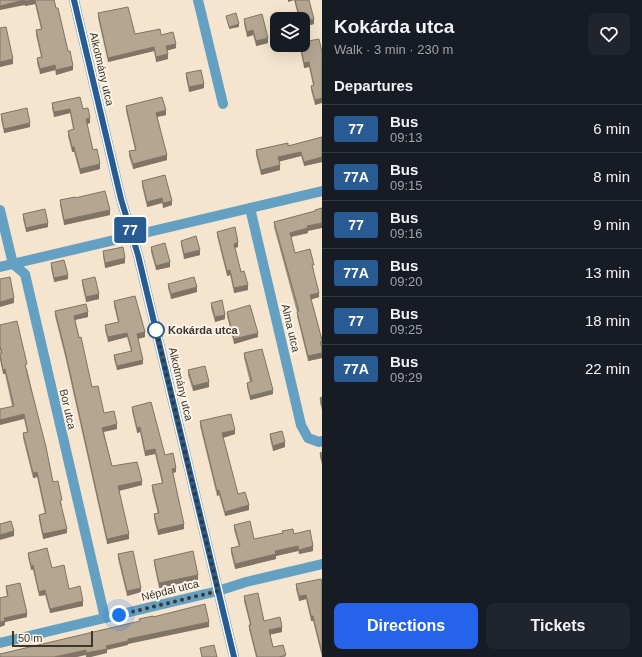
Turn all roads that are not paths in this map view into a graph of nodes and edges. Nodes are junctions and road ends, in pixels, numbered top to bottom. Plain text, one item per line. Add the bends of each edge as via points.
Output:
1 (74, 0) edge
2 (198, 0) edge
3 (223, 104) dead end
4 (322, 190) edge
5 (250, 208) junction
6 (0, 210) edge
7 (132, 235) junction
8 (13, 264) junction
9 (0, 267) edge
10 (322, 441) edge
11 (322, 564) edge
12 (218, 591) junction
13 (105, 618) junction
14 (0, 643) edge
15 (234, 657) edge

1 - 7 street, Alkotmány utca via 119,192
2 - 3 street
4 - 5 street
5 - 7 street
5 - 10 street, Alma utca via 301,425 308,438
6 - 8 street, Bor utca
7 - 8 street
7 - 12 street, Alkotmány utca
8 - 9 street
8 - 13 street, Bor utca via 25,274
11 - 12 street, Népdal utca
12 - 13 street, Népdal utca
12 - 15 street, Alkotmány utca
13 - 14 street, Népdal utca

